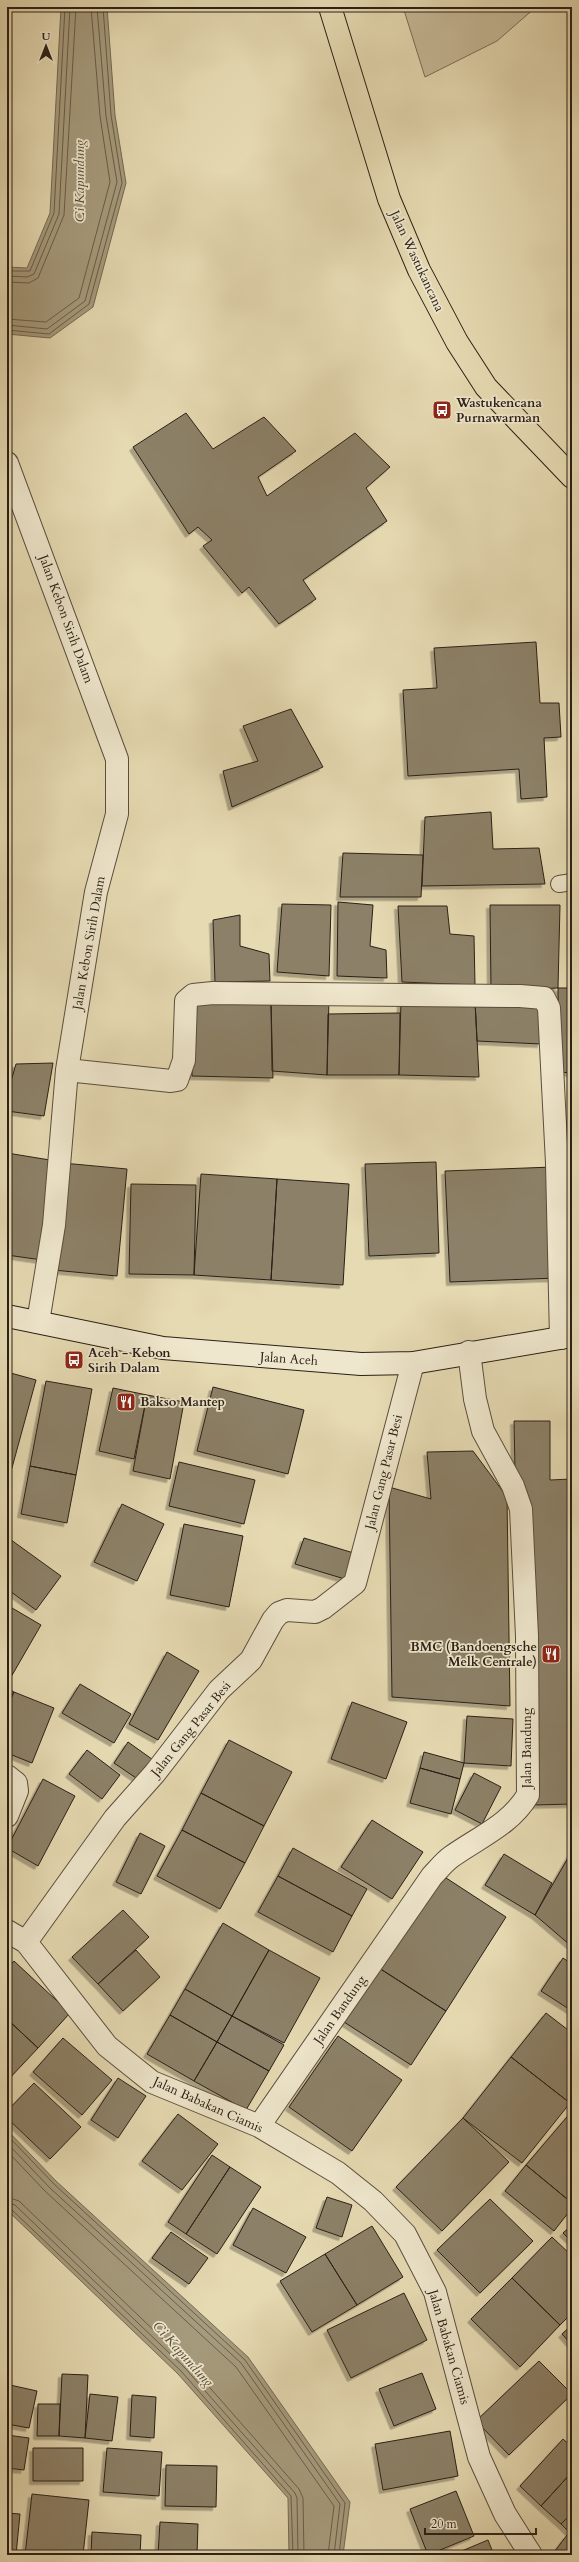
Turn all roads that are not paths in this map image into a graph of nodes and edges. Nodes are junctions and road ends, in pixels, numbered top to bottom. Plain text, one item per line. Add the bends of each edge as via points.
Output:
1 (330, 7) edge
2 (7, 463) edge
3 (572, 477) edge
4 (67, 1070) junction
5 (7, 1316) edge
6 (38, 1322) junction
7 (566, 1337) edge
8 (469, 1352) junction
9 (413, 1363) junction
10 (12, 1784) edge
11 (7, 1816) edge
12 (7, 1931) edge
13 (26, 1942) junction
14 (259, 2126) junction
15 (530, 2555) edge

1 - 3 main road, Jalan Wastukancana via 389,199 419,270 457,342 486,387
2 - 4 street, Jalan Kebon Sirih Dalam via 117,759 117,814 96,892
4 - 6 street, Jalan Kebon Sirih Dalam via 54,1225
4 - 7 street via 177,1080 184,1060 186,1001 193,994 544,998 549,1008 554,1081
5 - 6 street, Jalan Aceh
6 - 9 street, Jalan Aceh via 163,1348 361,1364
7 - 8 street, Jalan Aceh
8 - 9 street, Jalan Aceh
8 - 14 street, Jalan Bandung via 484,1431 513,1486 521,1509 528,1794 519,1809 505,1822 450,1857 432,1876
9 - 13 street, Jalan Gang Pasar Besi via 355,1583 315,1612 287,1610 276,1616 251,1660 219,1690 155,1773 115,1818
10 - 11 street
12 - 13 street, Jalan Babakan Ciamis
13 - 14 street, Jalan Babakan Ciamis via 107,2046 152,2082
14 - 15 street, Jalan Babakan Ciamis via 338,2173 373,2201 405,2234 435,2292 479,2457 505,2514

